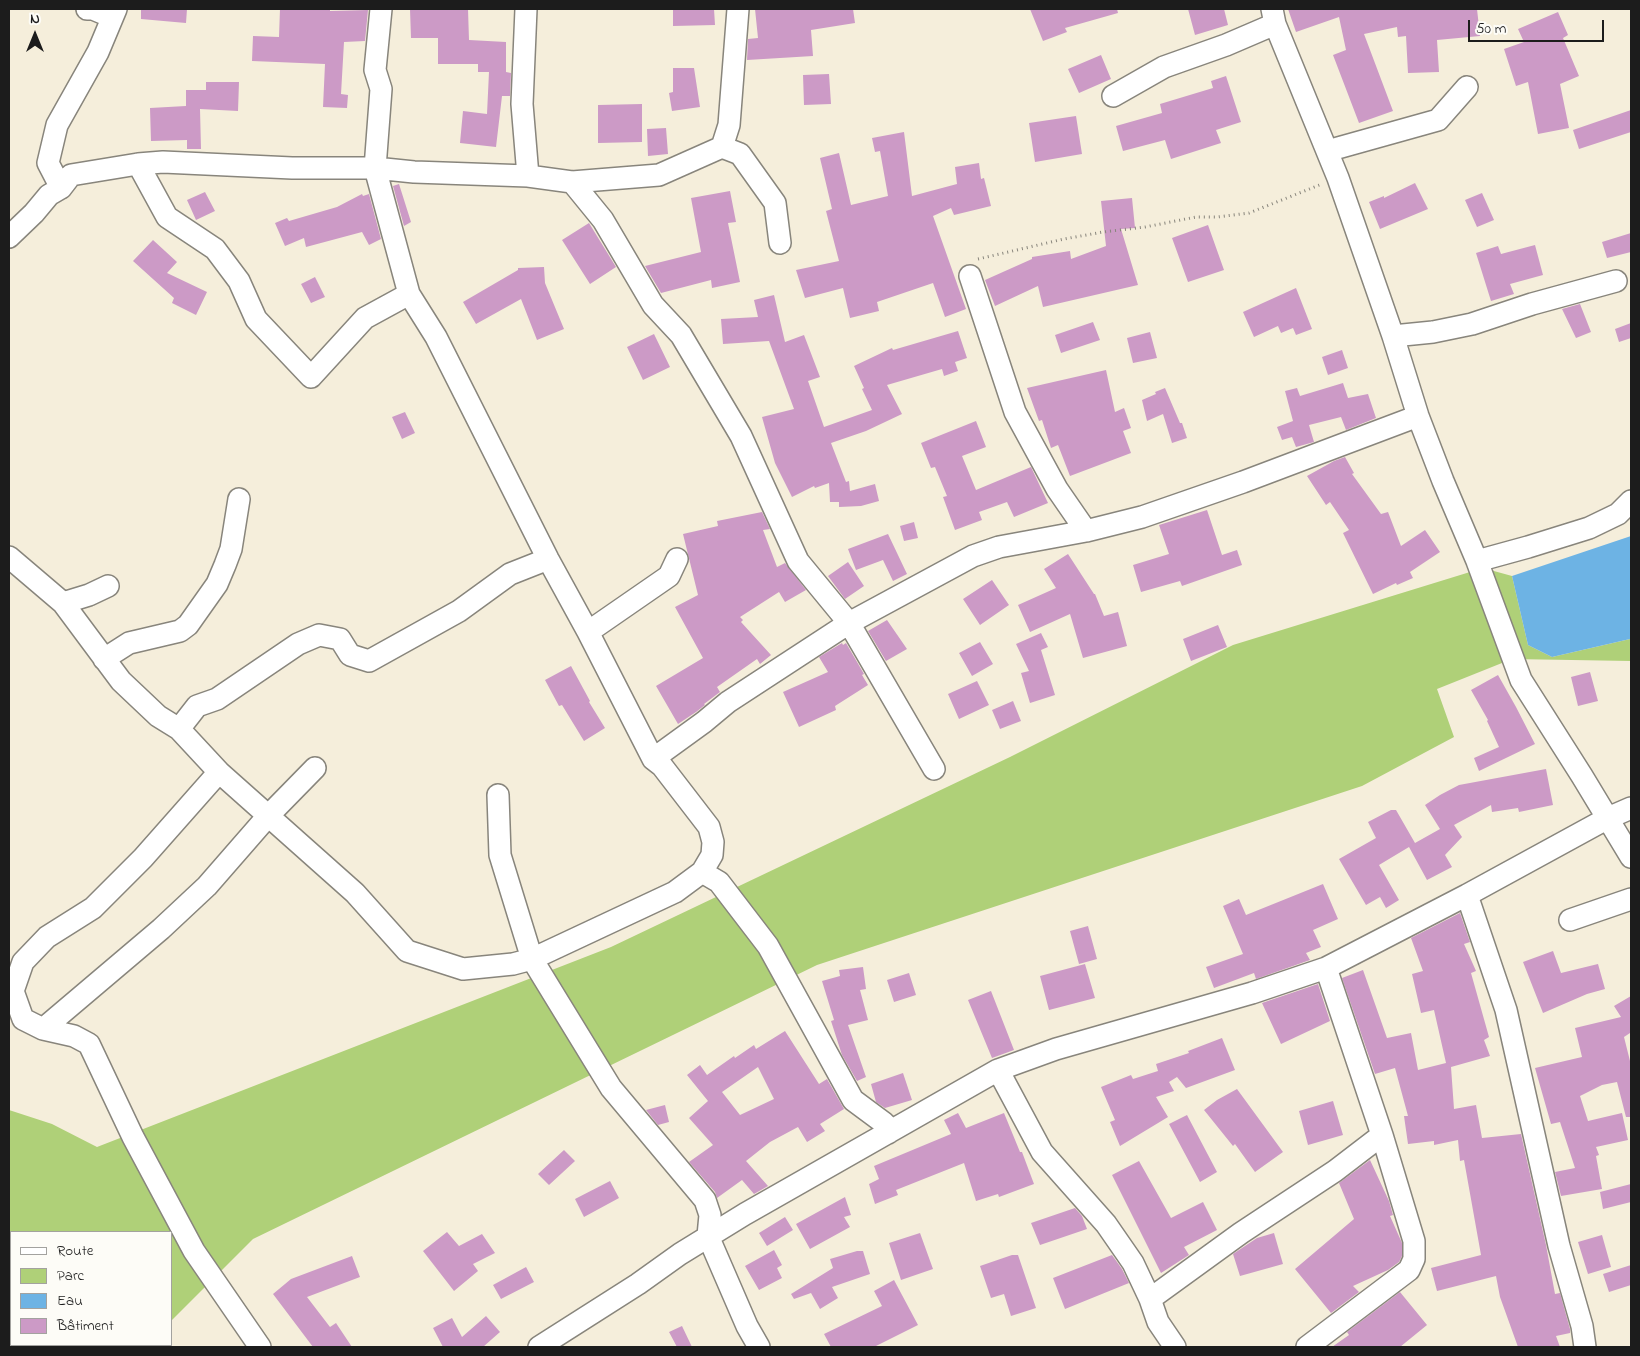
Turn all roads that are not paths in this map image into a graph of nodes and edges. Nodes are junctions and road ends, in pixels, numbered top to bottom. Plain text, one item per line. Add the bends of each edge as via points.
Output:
1 (87, 9) edge
2 (381, 9) edge
3 (526, 9) edge
4 (738, 9) edge
5 (114, 13) edge
6 (1274, 16) edge
7 (1467, 87) dead end
8 (1113, 96) dead end
9 (722, 147) junction
10 (1328, 151) junction
11 (138, 164) junction
12 (375, 168) junction
13 (528, 176) junction
14 (572, 182) junction
15 (61, 188) junction
16 (9, 237) edge
17 (780, 243) dead end
18 (970, 276) road end
19 (1616, 281) dead end
20 (409, 294) junction
21 (1394, 336) junction
22 (1418, 416) junction
23 (239, 499) dead end
24 (1631, 501) edge
25 (1086, 531) junction
26 (9, 557) edge
27 (677, 558) dead end
28 (548, 559) junction
29 (1477, 561) junction
30 (108, 586) dead end
31 (63, 603) junction
32 (849, 623) junction
33 (588, 632) junction
34 (104, 658) junction
35 (179, 729) junction
36 (653, 759) junction
37 (315, 768) dead end
38 (934, 769) dead end
39 (219, 772) junction
40 (498, 795) dead end
41 (1631, 808) edge
42 (268, 816) junction
43 (1608, 818) junction
44 (1631, 857) edge
45 (702, 872) junction
46 (1467, 895) junction
47 (1631, 899) edge
48 (1570, 920) dead end
49 (532, 959) junction
50 (1326, 968) junction
51 (43, 1029) junction
52 (998, 1070) junction
53 (888, 1133) junction
54 (1382, 1135) junction
55 (708, 1236) junction
56 (1150, 1299) junction
57 (260, 1347) edge
58 (539, 1347) edge
59 (759, 1347) edge
60 (1175, 1347) edge
61 (1307, 1347) edge
62 (1585, 1347) edge

1 - 5 street
2 - 12 street via 375,70 381,89
3 - 13 street via 522,104
4 - 9 street via 729,125
5 - 15 street via 98,52 58,125 48,163
6 - 8 street via 1226,45 1164,67
6 - 10 street
7 - 10 street via 1438,120
9 - 14 street via 659,174
9 - 17 street via 740,154 775,203
10 - 21 street
11 - 12 street
11 - 15 street via 71,175
11 - 20 street via 168,216 215,249 239,281 256,319 311,377 364,318
12 - 13 street
12 - 20 street
13 - 14 street
14 - 32 street via 603,220 653,305 681,335 741,436 798,561
15 - 16 street via 49,195
18 - 25 street via 1015,412 1057,489
19 - 21 street via 1472,324
20 - 28 street via 436,337
21 - 22 street
22 - 25 street via 1142,517
22 - 29 street
23 - 34 street via 231,549 225,565 217,584 188,625 180,632 130,643
24 - 29 street via 1618,514 1589,528
25 - 32 street via 999,547 973,556
26 - 31 street
27 - 33 street via 668,576
28 - 33 street
28 - 35 street via 510,574 459,611 369,661 350,655 340,639 319,635 298,644 218,699 197,706
29 - 43 street via 1521,680
30 - 31 street via 89,596
31 - 34 street
32 - 36 street via 728,702
32 - 38 street
33 - 36 street
34 - 35 street via 121,681 158,716
35 - 39 street
36 - 45 street via 709,827 712,855
37 - 42 street
39 - 42 street
39 - 51 street via 143,858 93,908 47,938 23,962 14,991 23,1018
40 - 49 street via 500,856
41 - 43 street
42 - 49 street via 355,893 407,951 463,969
42 - 51 street via 207,886
43 - 44 street
43 - 46 street
45 - 49 street via 676,892
45 - 53 street via 719,882 768,946 853,1100 884,1123
46 - 50 street
46 - 62 street via 1506,1010
47 - 48 street
49 - 55 street via 611,1088 705,1200 710,1215
50 - 52 street via 1252,993 1056,1049
50 - 54 street
51 - 57 street via 74,1036 89,1044 194,1251
52 - 53 street
52 - 56 street via 1042,1152 1106,1224 1133,1263
53 - 55 street
54 - 56 street
54 - 61 street via 1414,1241 1414,1259 1409,1270
55 - 58 street
55 - 59 street
56 - 60 street via 1158,1322

